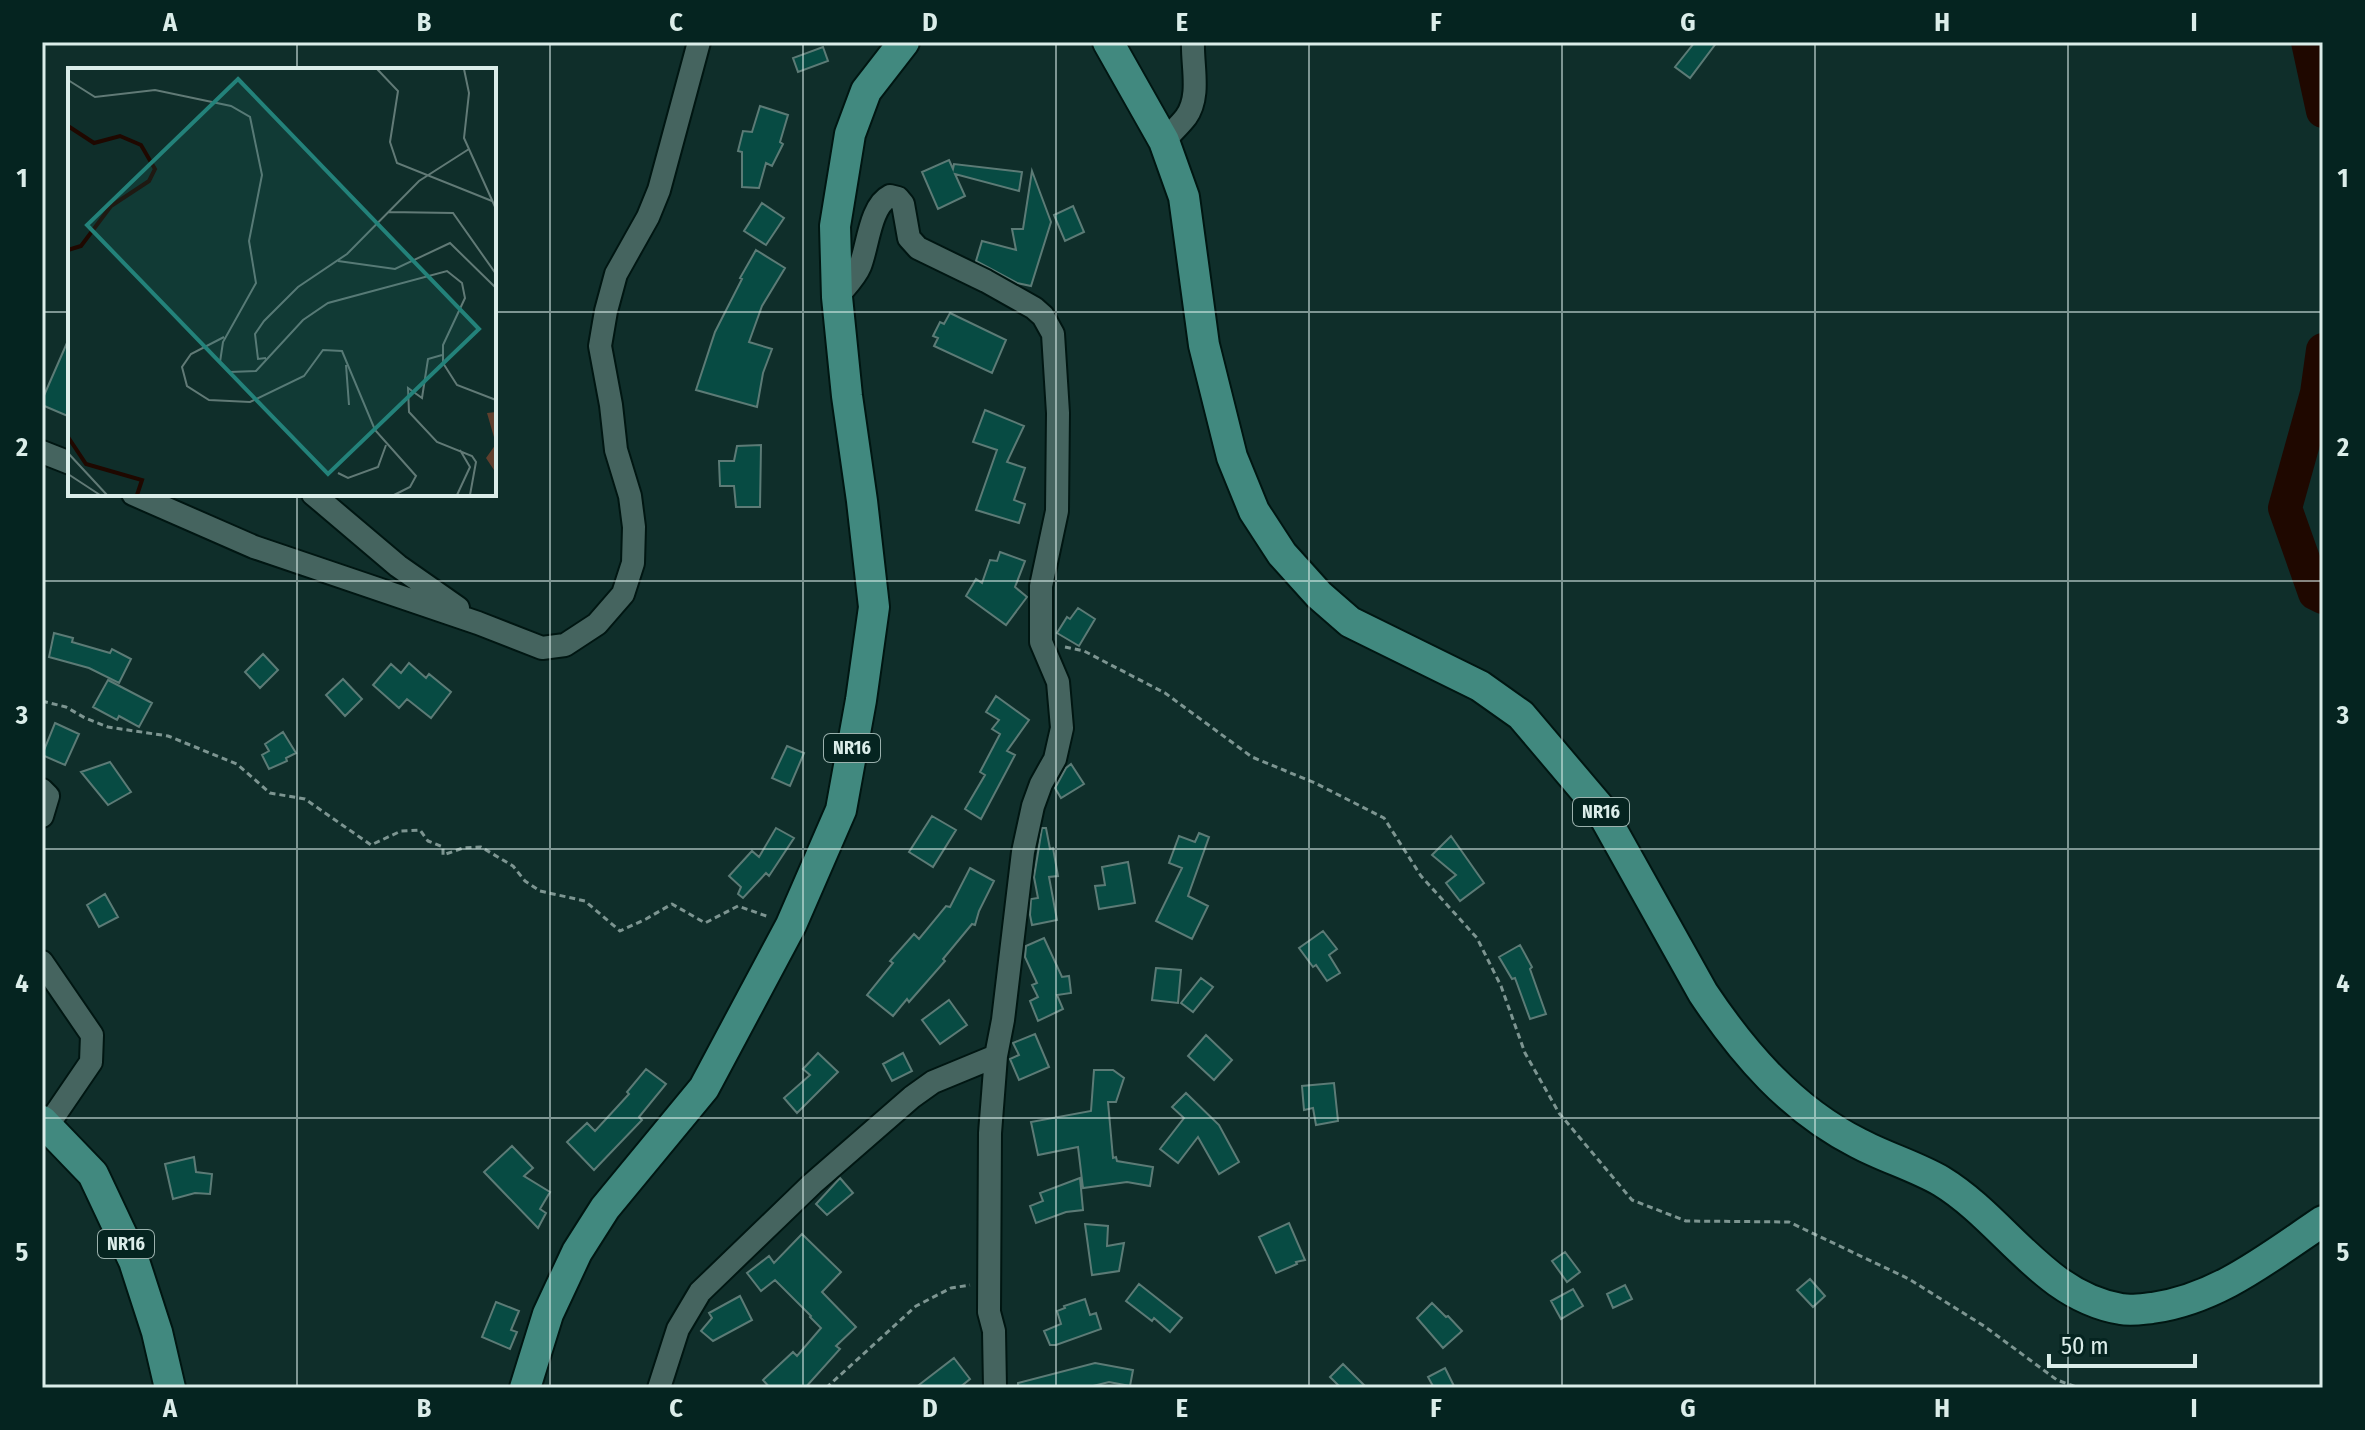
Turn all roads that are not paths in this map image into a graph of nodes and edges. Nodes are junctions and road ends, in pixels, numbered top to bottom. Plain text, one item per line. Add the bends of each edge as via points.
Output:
1 (699, 42) edge
2 (904, 42) edge
3 (1108, 42) edge
4 (1193, 42) edge
5 (1164, 141) junction
6 (837, 297) junction
7 (42, 452) edge
8 (68, 462) edge
9 (138, 496) edge
10 (315, 496) edge
11 (478, 623) junction
12 (42, 790) edge
13 (42, 816) edge
14 (42, 962) edge
15 (996, 1056) junction
16 (45, 1123) edge
17 (2323, 1221) edge
18 (170, 1388) edge
19 (525, 1388) edge
20 (659, 1388) edge
21 (995, 1388) edge

1 - 11 street via 659,190 616,274 600,346 634,527 633,563 623,594 597,624 565,645 542,648
2 - 6 main road, NR16 via 866,91 850,134 835,226
3 - 5 main road, NR16
4 - 5 street via 1191,107
5 - 17 main road, NR16 via 1184,197 1204,345 1232,457 1254,511 1282,554 1350,622 1480,686 1521,715 1599,807 1703,993 1784,1092 1827,1126 1940,1181 2067,1290 2123,1309 2171,1305 2199,1296 2262,1264
6 - 15 street via 860,266 871,227 890,196 903,204 909,238 918,248 1034,308 1053,334 1057,511 1041,586 1041,642 1058,682 1061,738 1033,806 1023,852
6 - 19 main road, NR16 via 874,607 841,810 791,925 704,1088 605,1208 577,1252 548,1314
7 - 8 street
9 - 11 street via 254,547
10 - 11 street via 398,566
12 - 13 street via 48,796
14 - 16 street via 92,1035 91,1062
15 - 20 street via 933,1082 912,1097 700,1292 678,1329
15 - 21 street via 989,1282
16 - 18 main road, NR16 via 93,1174 134,1261

